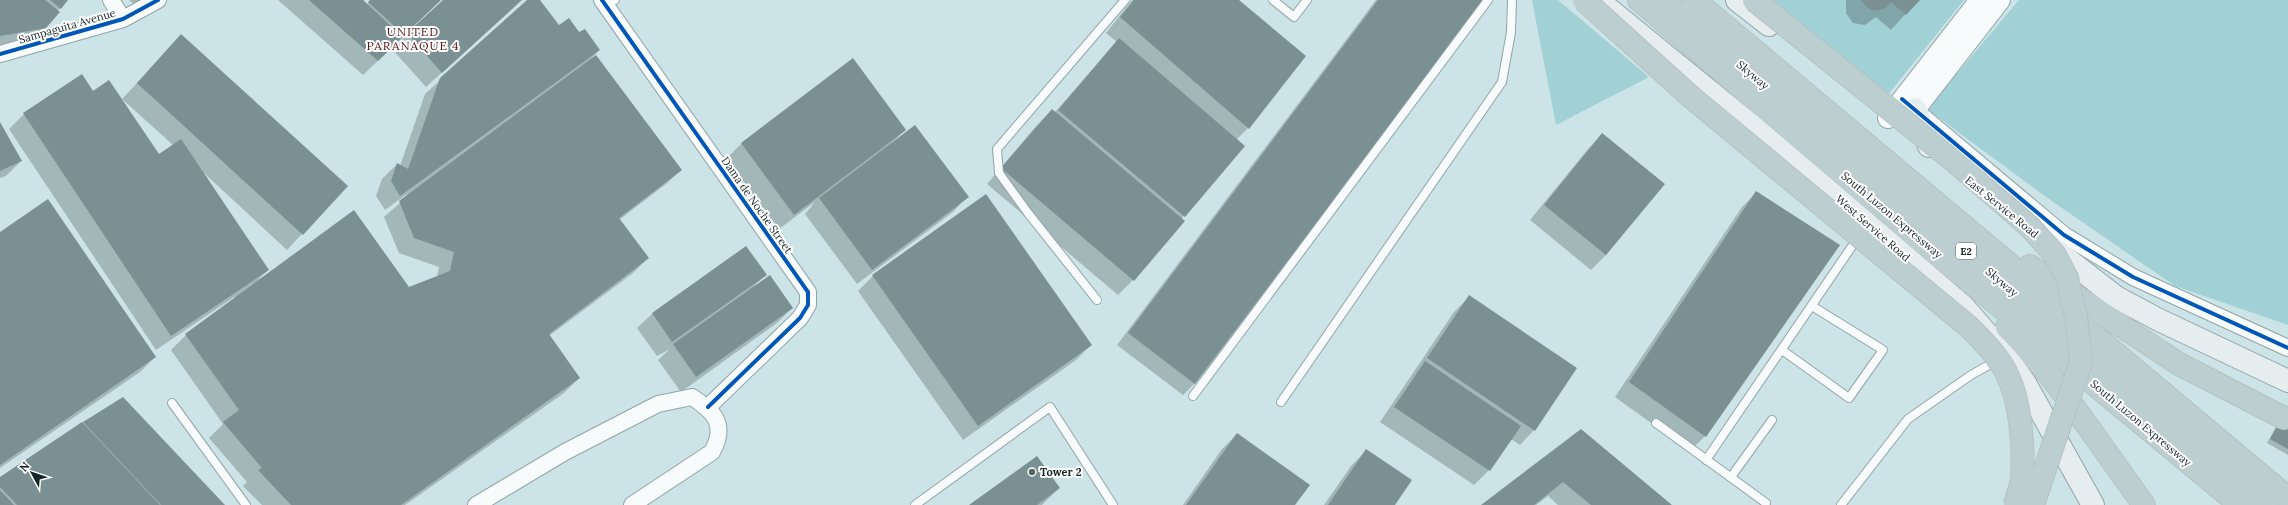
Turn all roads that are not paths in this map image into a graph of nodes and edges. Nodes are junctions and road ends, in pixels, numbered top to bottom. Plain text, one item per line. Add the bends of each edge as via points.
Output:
1 (111, 0) edge
2 (158, 0) edge
3 (1125, 0) edge
4 (1273, 0) edge
5 (1307, 0) edge
6 (1488, 0) edge
7 (1512, 0) edge
8 (1584, 0) edge
9 (1598, 0) edge
10 (1638, 0) edge
11 (1663, 0) edge
12 (1694, 0) edge
13 (1710, 0) edge
14 (1737, 0) edge
15 (1754, 0) edge
16 (608, 2) edge
17 (1983, 4) edge
18 (123, 19) junction
19 (0, 54) edge
20 (1908, 104) junction
21 (1894, 122) junction
22 (1931, 151) junction
23 (1867, 223) junction
24 (1920, 240) junction
25 (2026, 263) junction
26 (1097, 300) dead end
27 (1812, 306) junction
28 (2288, 348) edge
29 (1782, 350) junction
30 (2006, 356) junction
31 (2288, 381) edge
32 (1193, 396) dead end
33 (1281, 402) dead end
34 (172, 403) dead end
35 (708, 407) junction
36 (2284, 418) dead end
37 (1772, 420) dead end
38 (1656, 423) dead end
39 (1706, 460) junction
40 (1731, 477) junction
41 (2288, 481) edge
42 (2288, 498) edge
43 (1766, 503) dead end
44 (246, 505) edge
45 (476, 505) edge
46 (632, 505) edge
47 (915, 505) edge
48 (1113, 505) edge
49 (1841, 505) edge
50 (2015, 505) edge
51 (2033, 505) edge
52 (2093, 505) edge
53 (2144, 505) edge
54 (2240, 505) edge
55 (2267, 505) edge

1 - 18 street
2 - 18 street, Sampaguita Avenue
3 - 26 lane via 997,149 999,173 1028,214
4 - 5 lane via 1294,16
6 - 32 lane
7 - 33 lane via 1511,32 1502,82
8 - 50 highway, bridge via 1691,96 1969,327 1991,350 2007,373 2018,409 2022,438 2022,479
9 - 23 main road, West Service Road
10 - 24 highway, South Luzon Expressway / E2
11 - 55 highway, Skyway / E2
12 - 42 highway, Skyway / E2
13 - 25 highway
14 - 21 main road, East Service Road
15 - 51 highway, bridge via 1954,161 2030,226 2055,255 2067,278 2076,316 2081,362
16 - 35 street, Dama de Noche Street via 808,292 808,305 800,318
17 - 20 street
18 - 19 street, Sampaguita Avenue
20 - 21 street
20 - 22 main road
20 - 28 street via 2064,234 2139,280
21 - 22 main road, East Service Road
22 - 31 main road, East Service Road via 2116,297
23 - 27 lane
23 - 30 main road, West Service Road via 1963,306
24 - 53 highway via 2025,346
24 - 54 highway, South Luzon Expressway / E2
25 - 36 highway via 2179,364
25 - 41 highway
27 - 29 lane
27 - 29 lane via 1883,350 1849,398
29 - 39 lane
30 - 49 lane via 1971,375 1908,419
30 - 52 main road, West Service Road via 2025,383
34 - 44 lane
35 - 45 street via 692,397 658,404 566,452
35 - 46 street via 719,424 719,440 712,452
37 - 40 lane
38 - 39 lane
39 - 40 lane
40 - 43 lane
47 - 48 lane via 1050,407

